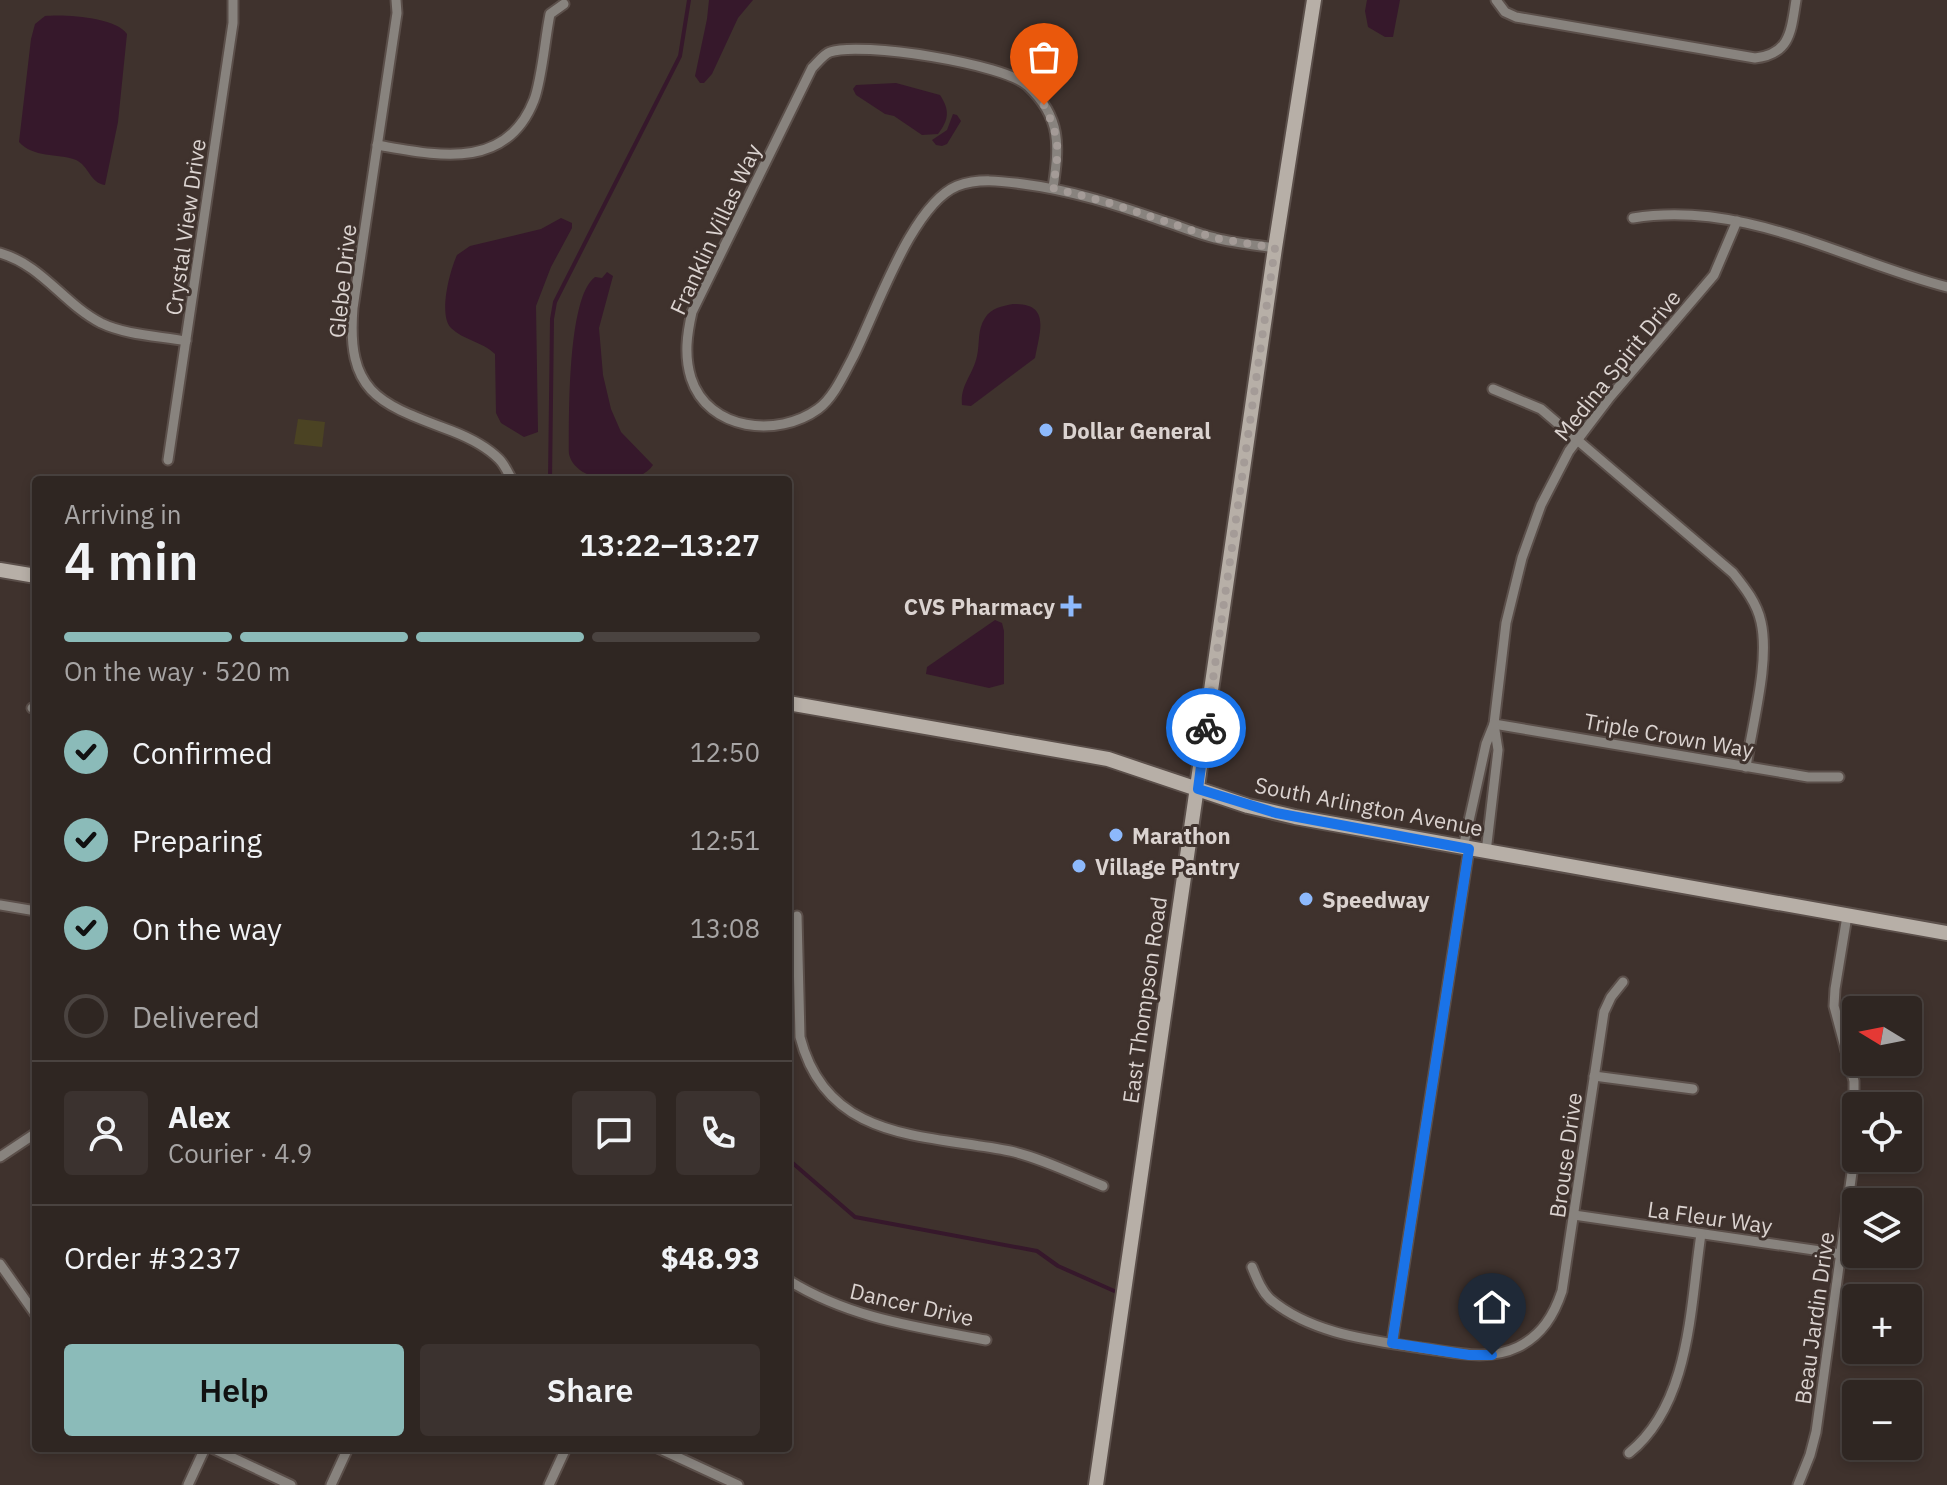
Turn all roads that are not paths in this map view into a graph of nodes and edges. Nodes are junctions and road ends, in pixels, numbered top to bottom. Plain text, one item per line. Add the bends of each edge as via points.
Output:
1 (233, 0) edge
2 (396, 0) edge
3 (1314, 0) edge
4 (1796, 0) edge
5 (1497, 2) edge
6 (564, 4) dead end
7 (377, 145) junction
8 (1053, 188) junction
9 (1633, 218) dead end
10 (1737, 221) junction
11 (1275, 248) junction
12 (0, 253) edge
13 (1947, 287) edge
14 (186, 341) junction
15 (1493, 389) dead end
16 (1577, 440) junction
17 (168, 460) dead end
18 (510, 476) edge
19 (0, 570) edge
20 (32, 575) edge
21 (792, 704) edge
22 (1494, 724) junction
23 (1746, 767) junction
24 (1839, 777) dead end
25 (1198, 789) junction
26 (1466, 849) junction
27 (1486, 852) junction
28 (0, 905) edge
29 (32, 910) edge
30 (797, 916) dead end
31 (1847, 916) junction
32 (1947, 933) edge
33 (1623, 982) dead end
34 (792, 1010) edge
35 (799, 1010) junction
36 (1594, 1076) junction
37 (1693, 1089) dead end
38 (32, 1136) edge
39 (0, 1157) edge
40 (1103, 1186) dead end
41 (1574, 1215) junction
42 (1701, 1234) junction
43 (1841, 1254) junction
44 (0, 1264) edge
45 (1252, 1267) dead end
46 (792, 1282) edge
47 (32, 1309) edge
48 (986, 1340) dead end
49 (1392, 1343) junction
50 (203, 1452) edge
51 (221, 1452) edge
52 (346, 1452) edge
53 (564, 1452) edge
54 (667, 1452) edge
55 (1629, 1453) dead end
56 (188, 1485) edge
57 (291, 1485) edge
58 (331, 1485) edge
59 (549, 1485) edge
60 (738, 1485) edge
61 (1096, 1485) edge
62 (1798, 1485) edge

1 - 14 street, Crystal View Drive
2 - 7 street, Glebe Drive
3 - 11 main road, East Thompson Road
4 - 5 street via 1789,36 1775,53 1749,57 1516,17
6 - 7 street via 550,14 535,99 500,143 447,156
7 - 18 street, Glebe Drive via 352,326 361,378 385,403 476,441 501,461
8 - 8 street, Franklin Villas Way via 1059,147 1054,127 1026,84 985,66 872,49 828,52 812,68 692,312 686,342 692,380 709,406 736,422 764,428 796,421 820,407 841,382 916,225 935,201 955,187 980,180
8 - 11 street via 1215,238
9 - 10 street via 1665,213
10 - 13 street via 1793,234
10 - 16 street, Medina Spirit Drive via 1714,275
11 - 25 main road, East Thompson Road
12 - 14 street via 26,264 101,323
14 - 17 street, Crystal View Drive
15 - 16 street via 1541,409
16 - 22 street, Medina Spirit Drive via 1541,505 1522,558 1506,623
16 - 23 street via 1733,573 1750,594 1761,620 1765,652
19 - 20 main road
21 - 25 main road, South Arlington Avenue via 1086,754
22 - 23 street, Triple Crown Way
22 - 26 street, Medina Spirit Drive
22 - 27 street, Medina Spirit Drive via 1498,750
23 - 24 street, Triple Crown Way
25 - 26 main road, South Arlington Avenue via 1276,813
25 - 61 main road, East Thompson Road
26 - 27 main road, South Arlington Avenue
26 - 49 street, Medina Spirit Drive
27 - 31 main road, South Arlington Avenue
28 - 29 street
30 - 35 street
31 - 32 main road, South Arlington Avenue
31 - 43 street, Beau Jardin Drive via 1834,997 1855,1100 1853,1167
33 - 36 street, Brouse Drive via 1604,1012
34 - 35 street
35 - 40 street via 809,1065 831,1098 854,1116 891,1131 1015,1152
36 - 37 street
36 - 41 street, Brouse Drive
38 - 39 street
41 - 42 street, La Fleur Way
41 - 49 street, Brouse Drive via 1560,1299 1551,1319 1521,1346 1487,1355
42 - 43 street, La Fleur Way
42 - 55 street via 1679,1374 1659,1419
43 - 62 street, Beau Jardin Drive via 1816,1432
44 - 47 street
45 - 49 street via 1264,1293 1291,1312 1343,1334
46 - 48 street, Dancer Drive via 857,1313
50 - 56 street
51 - 57 street
52 - 58 street
53 - 59 street
54 - 60 street

